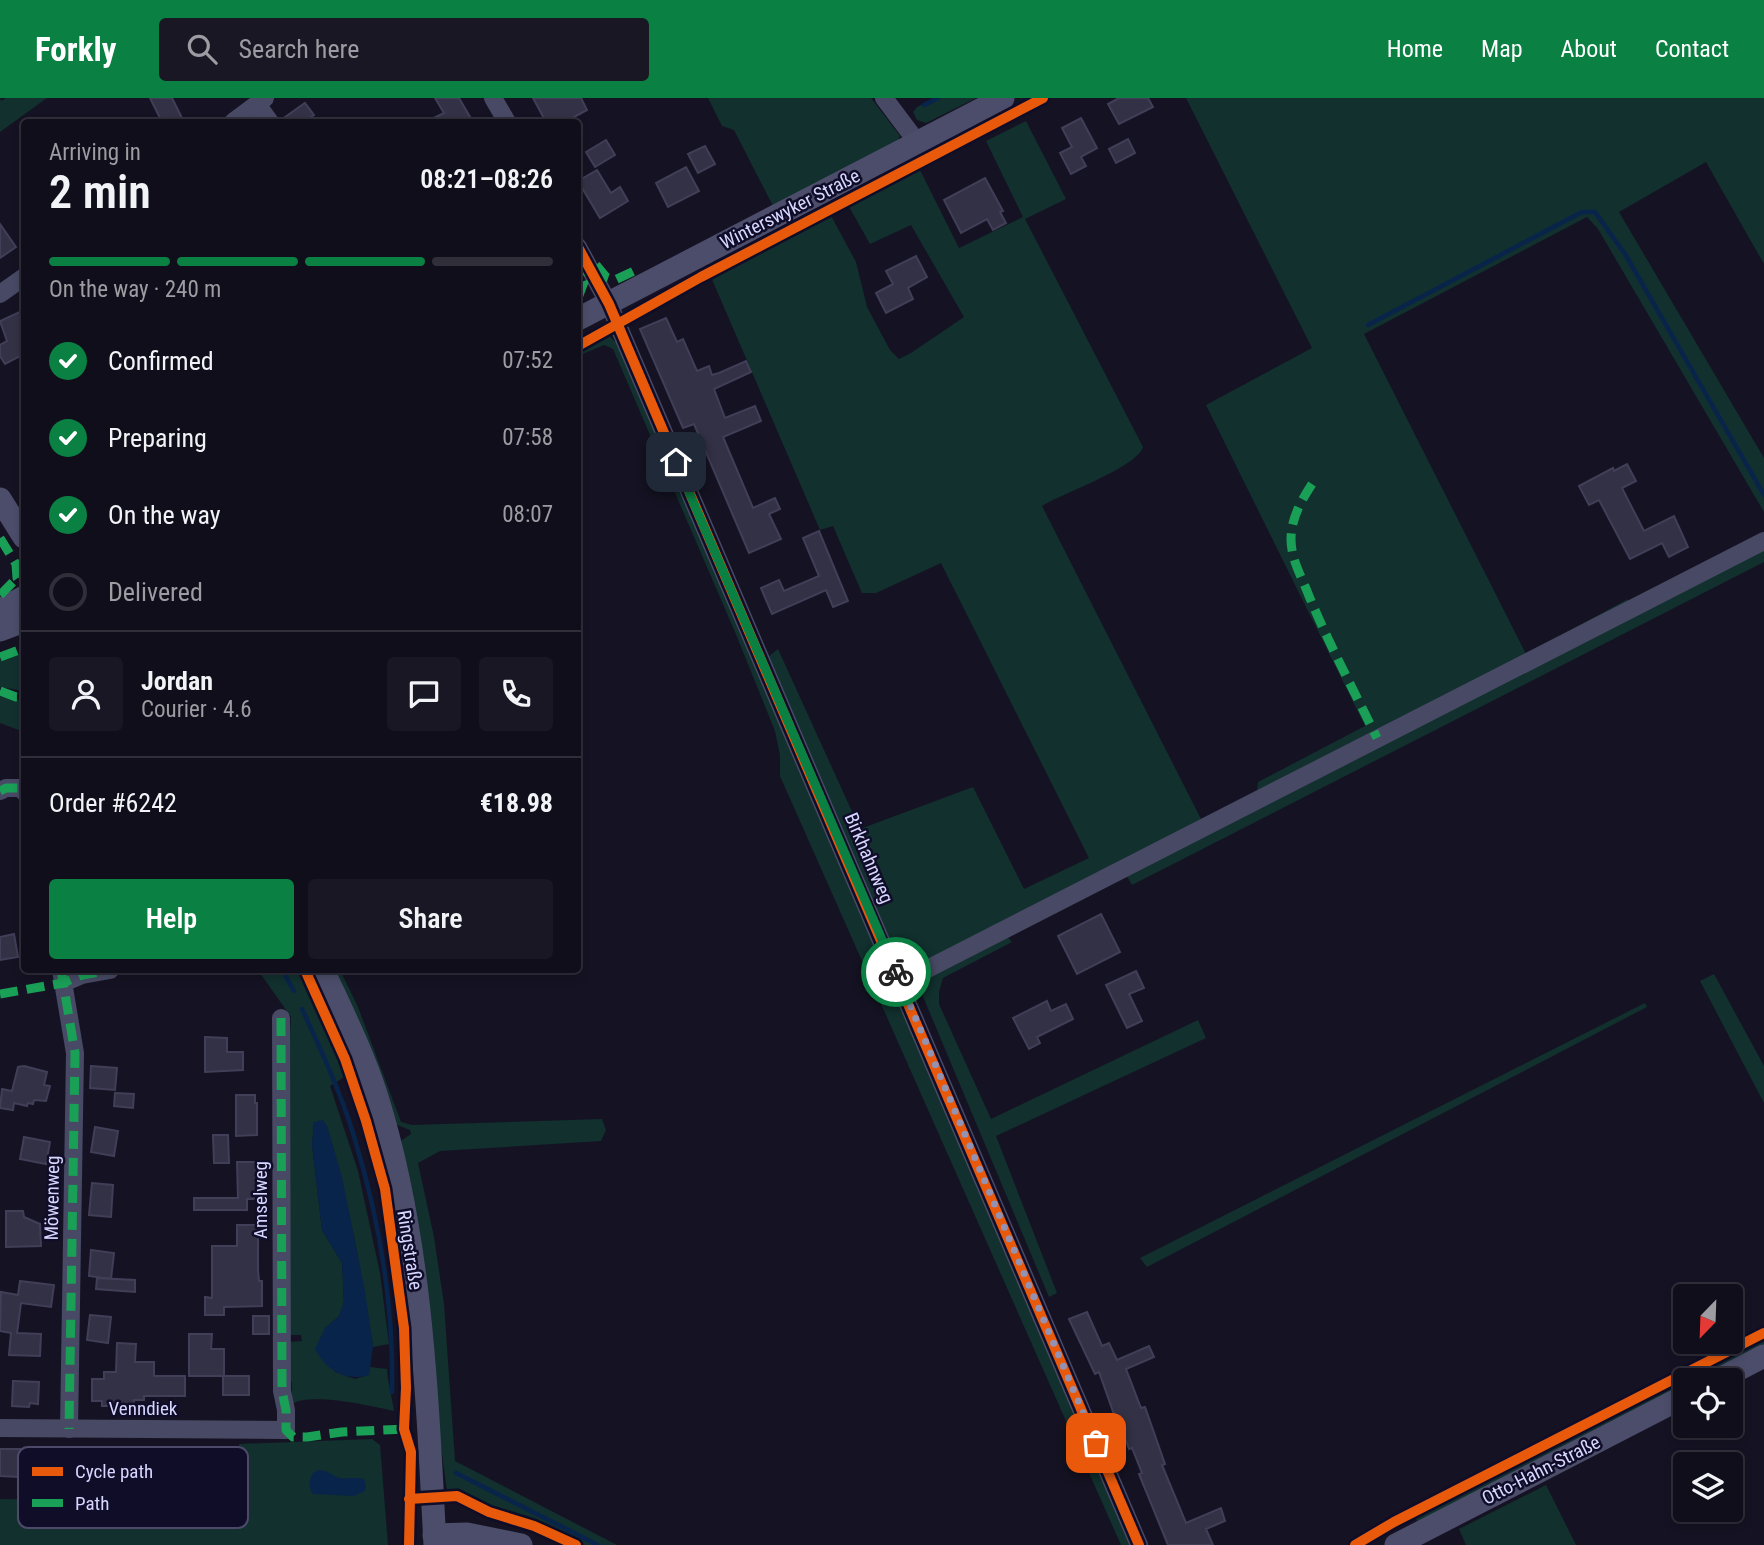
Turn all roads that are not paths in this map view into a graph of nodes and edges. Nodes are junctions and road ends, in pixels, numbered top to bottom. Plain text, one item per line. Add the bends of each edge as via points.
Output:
1 (493, 98) edge
2 (884, 98) edge
3 (1003, 98) edge
4 (261, 101) edge
5 (237, 119) edge
6 (269, 119) edge
7 (505, 119) edge
8 (917, 142) junction
9 (581, 253) edge
10 (21, 279) edge
11 (0, 295) edge
12 (609, 304) junction
13 (581, 318) edge
14 (0, 486) edge
15 (0, 499) edge
16 (21, 504) edge
17 (21, 532) edge
18 (1764, 541) edge
19 (21, 599) edge
20 (0, 610) edge
21 (21, 622) edge
22 (0, 630) edge
23 (21, 788) edge
24 (0, 791) edge
25 (93, 973) edge
26 (324, 973) edge
27 (62, 976) edge
28 (900, 983) junction
29 (281, 1018) dead end
30 (1764, 1356) edge
31 (1741, 1368) edge
32 (1673, 1402) edge
33 (0, 1428) edge
34 (69, 1429) junction
35 (286, 1430) joint
36 (434, 1540) edge
37 (521, 1545) edge
38 (1139, 1545) edge
39 (1396, 1545) edge

1 - 7 street
2 - 8 street
3 - 8 street, Winterswyker Straße
4 - 5 street
4 - 6 street
8 - 12 street, Winterswyker Straße
9 - 12 street, Birkhahnweg
10 - 11 street
12 - 13 street, Winterswyker Straße
12 - 28 street, Birkhahnweg
14 - 16 street via 14,493
15 - 17 street
18 - 28 street
19 - 20 street
21 - 22 street
23 - 24 street
25 - 27 street
26 - 36 street, Ringstraße via 376,1096 405,1210 417,1289
27 - 34 street, Möwenweg via 75,1053
28 - 38 street, Birkhahnweg
29 - 35 street, Amselweg via 282,1391
30 - 31 street
32 - 39 street, Otto-Hahn-Straße
33 - 34 street, Venndiek
34 - 35 street, Venndiek
36 - 37 street via 467,1534

